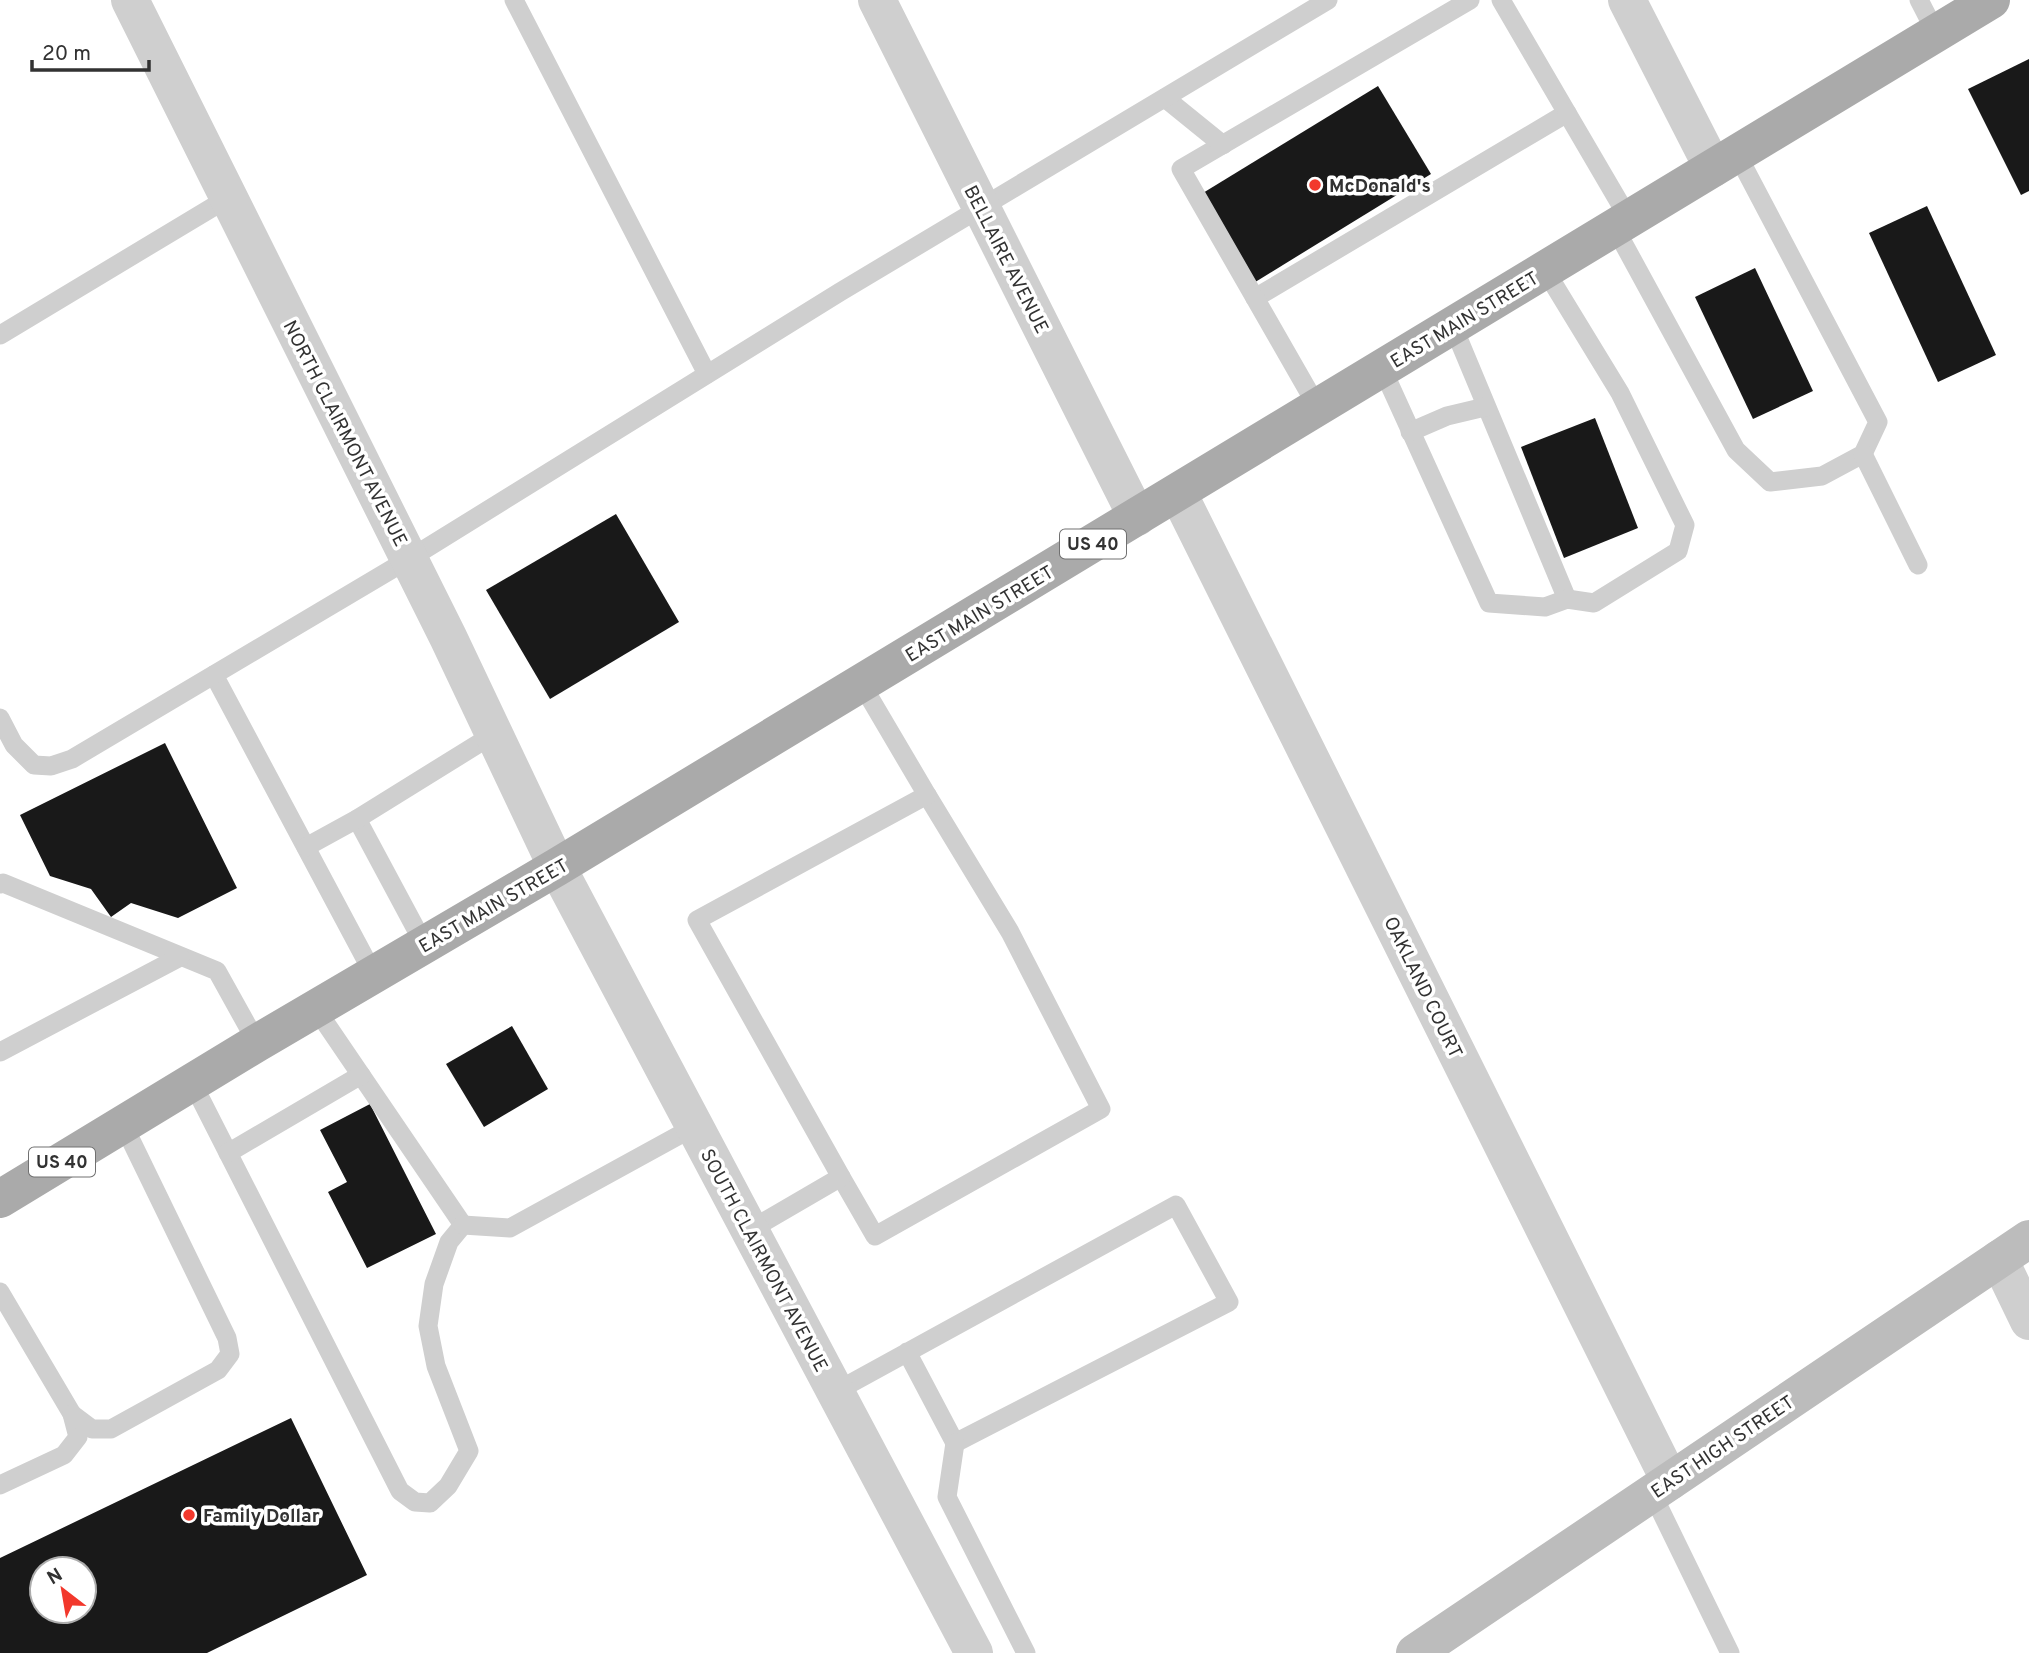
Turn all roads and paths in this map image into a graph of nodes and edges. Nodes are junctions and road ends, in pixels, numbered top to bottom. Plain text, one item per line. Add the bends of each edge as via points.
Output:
1 (130, 0) edge
2 (514, 0) edge
3 (877, 0) edge
4 (1328, 0) edge
5 (1470, 0) edge
6 (1502, 0) edge
7 (1627, 0) edge
8 (1919, 0) edge
9 (1991, 0) edge
10 (1936, 33) junction
11 (1165, 98) junction
12 (1567, 113) junction
13 (1223, 145) junction
14 (1725, 161) junction
15 (228, 198) junction
16 (981, 208) junction
17 (1622, 223) junction
18 (1545, 270) junction
19 (1255, 298) junction
20 (1452, 326) junction
21 (0, 335) edge
22 (1382, 368) junction
23 (707, 374) junction
24 (1485, 407) junction
25 (1318, 408) junction
26 (1410, 432) junction
27 (1863, 454) junction
28 (1178, 493) junction
29 (1137, 517) junction
30 (409, 559) junction
31 (1918, 565) dead end
32 (1567, 599) junction
33 (214, 674) junction
34 (862, 684) junction
35 (0, 718) edge
36 (494, 734) junction
37 (927, 795) junction
38 (357, 819) junction
39 (306, 847) junction
40 (556, 867) junction
41 (1, 882) edge
42 (424, 944) junction
43 (180, 957) junction
44 (374, 975) junction
45 (316, 1009) junction
46 (257, 1043) junction
47 (0, 1052) edge
48 (361, 1075) junction
49 (192, 1082) junction
50 (123, 1124) junction
51 (694, 1127) junction
52 (228, 1153) junction
53 (841, 1177) junction
54 (0, 1199) edge
55 (463, 1225) junction
56 (750, 1230) junction
57 (2014, 1249) edge
58 (0, 1292) edge
59 (2029, 1321) edge
60 (907, 1352) junction
61 (835, 1392) junction
62 (72, 1414) junction
63 (955, 1443) junction
64 (0, 1485) edge
65 (1661, 1487) junction
66 (974, 1653) edge
67 (1026, 1653) edge
68 (1415, 1653) edge
69 (1730, 1653) edge

1 - 15 street, NORTH CLAIRMONT AVENUE
2 - 23 lane
3 - 16 street, BELLAIRE AVENUE
4 - 11 lane
5 - 13 lane
6 - 12 lane
7 - 14 street
8 - 10 lane
9 - 10 main road, EAST MAIN STREET / US 40
10 - 14 main road, EAST MAIN STREET / US 40
11 - 13 lane
11 - 16 lane
12 - 17 lane
12 - 19 lane
13 - 19 lane via 1181,169
14 - 17 main road, EAST MAIN STREET / US 40
14 - 27 lane via 1878,422
15 - 21 lane
15 - 30 street, NORTH CLAIRMONT AVENUE
16 - 23 lane
16 - 29 street, BELLAIRE AVENUE
17 - 18 main road, EAST MAIN STREET / US 40
17 - 27 lane via 1736,450 1770,482 1822,476
18 - 20 main road, EAST MAIN STREET / US 40
18 - 32 lane via 1620,393 1685,525 1678,551 1594,603
19 - 25 lane
20 - 22 main road, EAST MAIN STREET / US 40
20 - 24 lane
22 - 25 main road, EAST MAIN STREET / US 40
22 - 26 lane
23 - 30 lane
24 - 26 lane
24 - 32 lane
25 - 28 main road, EAST MAIN STREET / US 40
26 - 32 lane via 1489,603 1545,607
27 - 31 lane
28 - 29 main road, EAST MAIN STREET / US 40
28 - 65 street, OAKLAND COURT
29 - 34 main road, EAST MAIN STREET / US 40
30 - 33 lane
30 - 36 street, NORTH CLAIRMONT AVENUE
33 - 35 lane via 72,759 51,766 34,765 14,746
33 - 39 lane
34 - 37 lane
34 - 40 main road, EAST MAIN STREET / US 40
36 - 38 lane
36 - 40 street, NORTH CLAIRMONT AVENUE
37 - 53 lane via 697,919
37 - 53 lane via 1010,932 1101,1110 874,1236
38 - 39 lane
38 - 42 lane
39 - 44 lane
40 - 42 main road, EAST MAIN STREET / US 40
40 - 51 street, SOUTH CLAIRMONT AVENUE
41 - 43 lane
42 - 44 main road, EAST MAIN STREET / US 40
43 - 46 lane via 217,971
43 - 47 lane
44 - 45 main road, EAST MAIN STREET / US 40
45 - 46 main road, EAST MAIN STREET / US 40
45 - 48 lane
46 - 49 main road, EAST MAIN STREET / US 40
48 - 52 lane
48 - 55 lane
49 - 50 main road, EAST MAIN STREET / US 40
49 - 52 lane
50 - 54 main road, EAST MAIN STREET / US 40
50 - 62 lane via 230,1354 218,1370 111,1429 92,1429
51 - 55 lane via 510,1228
51 - 56 street, SOUTH CLAIRMONT AVENUE
52 - 55 lane via 400,1491 415,1502 430,1503 448,1486 469,1451 436,1366 428,1326 434,1283 449,1242
53 - 56 lane
56 - 61 street, SOUTH CLAIRMONT AVENUE
57 - 59 street
57 - 65 main road, EAST HIGH STREET
58 - 62 lane
60 - 61 lane
60 - 63 lane
60 - 63 lane via 1176,1205 1229,1302
61 - 66 street, SOUTH CLAIRMONT AVENUE
62 - 64 lane via 78,1437 64,1455
63 - 67 lane via 947,1497
65 - 68 main road, EAST HIGH STREET
65 - 69 lane

